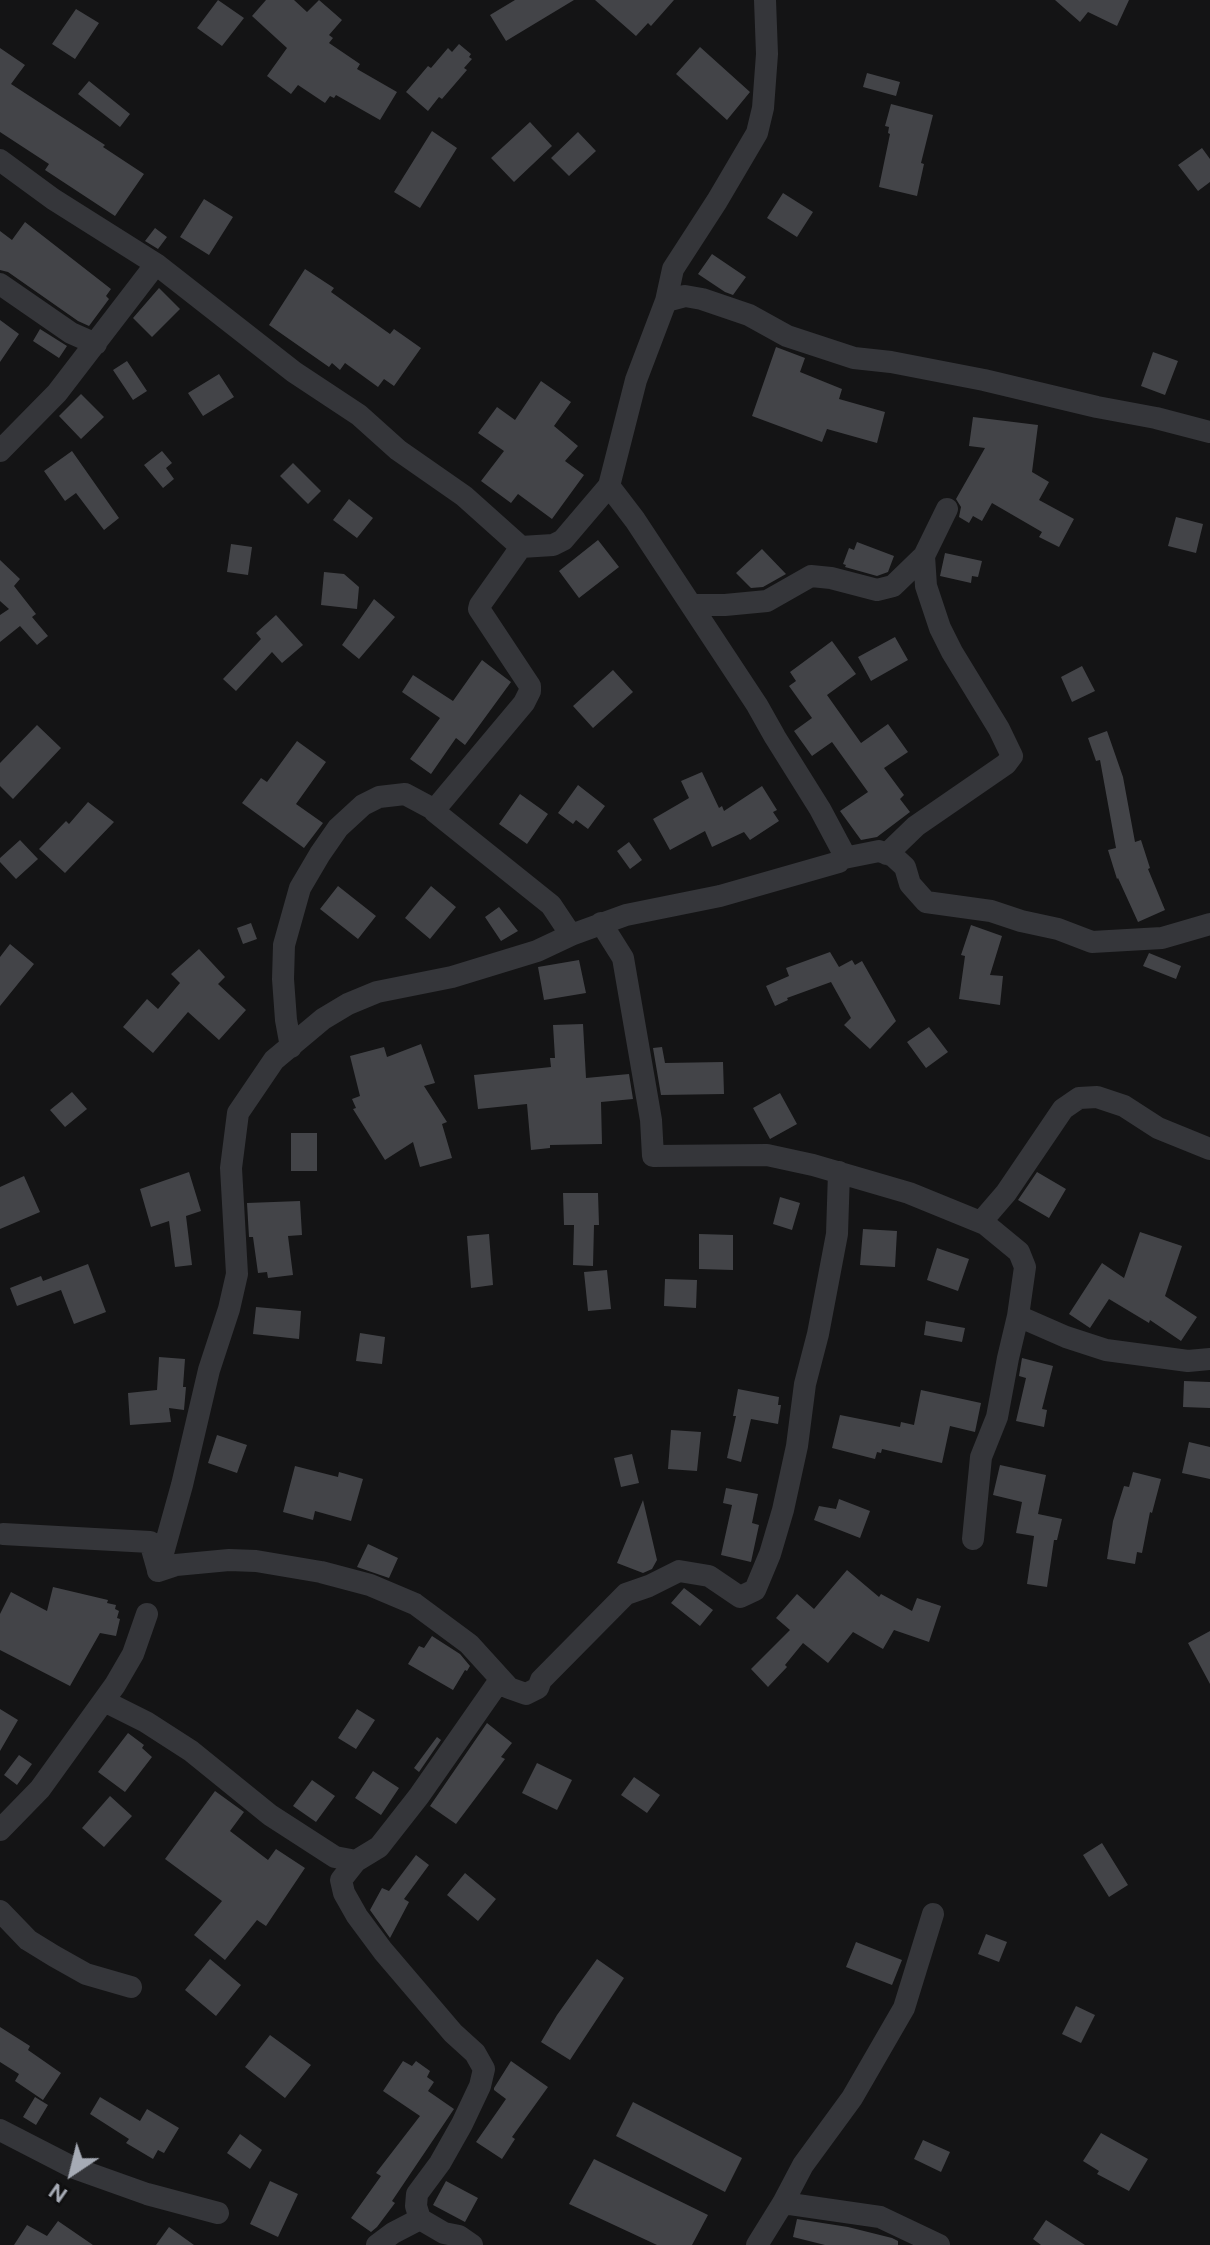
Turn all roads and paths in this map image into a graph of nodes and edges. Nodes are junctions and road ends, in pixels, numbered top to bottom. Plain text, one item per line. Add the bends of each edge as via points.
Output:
1 (765, 0) edge
2 (0, 160) edge
3 (156, 264) junction
4 (0, 284) edge
5 (666, 301) junction
6 (96, 344) junction
7 (1210, 432) edge
8 (0, 451) edge
9 (609, 486) junction
10 (947, 509) dead end
11 (521, 547) junction
12 (924, 556) junction
13 (691, 605) junction
14 (435, 810) junction
15 (887, 854) junction
16 (844, 858) junction
17 (601, 923) junction
18 (1210, 924) edge
19 (571, 935) junction
20 (291, 1047) junction
21 (1210, 1149) edge
22 (839, 1172) junction
23 (981, 1222) junction
24 (1018, 1316) junction
25 (1210, 1359) edge
26 (3, 1534) dead end
27 (973, 1539) dead end
28 (158, 1571) junction
29 (147, 1614) dead end
30 (506, 1685) junction
31 (104, 1701) junction
32 (5, 1816) edge
33 (356, 1861) junction
34 (0, 1911) edge
35 (933, 1914) dead end
36 (131, 1987) dead end
37 (0, 2130) edge
38 (783, 2203) junction
39 (218, 2213) dead end
40 (420, 2219) junction
41 (377, 2245) edge
42 (472, 2245) edge
43 (757, 2245) edge
44 (939, 2245) edge

1 - 5 street via 766,67 757,133 673,269
2 - 3 street
3 - 6 street
3 - 11 street via 464,496
4 - 6 street
5 - 7 street via 702,299 854,358 984,380
5 - 9 street via 636,380
6 - 8 street
9 - 11 street via 563,540
9 - 13 street
10 - 12 street
11 - 14 street via 479,609 530,691
12 - 13 street via 893,586 877,590 811,576 767,601
12 - 15 street via 926,586 940,628 1012,756 916,826
13 - 16 street via 820,809
14 - 19 street via 551,905
14 - 20 street via 405,794 379,797 338,828 320,854 300,888 284,945
15 - 16 street
15 - 18 street via 905,867 910,884 926,902 991,911 1092,942 1162,938
16 - 17 street via 720,896
17 - 19 street
17 - 22 street via 623,958 653,1156 767,1155
19 - 20 street via 452,977 377,992 323,1019
20 - 28 street via 274,1060 238,1113 231,1168 237,1274
21 - 23 street via 1158,1128 1124,1106 1097,1097 1079,1098 1063,1109
22 - 23 street
22 - 30 street via 837,1234 797,1446 775,1539 755,1590 740,1597 709,1576 679,1571 626,1594 538,1688 526,1694
23 - 24 street via 1019,1252 1025,1267
24 - 25 street via 1106,1350
24 - 27 street via 997,1417 981,1457
26 - 28 street via 150,1542
28 - 30 street via 176,1565 256,1561 370,1585 415,1604 469,1644
29 - 31 street via 133,1654
30 - 33 street via 495,1687 379,1847
31 - 32 street via 40,1789
31 - 33 street via 191,1751 270,1815 335,1857
33 - 40 street via 341,1880 357,1916 484,2069 462,2124 417,2194
34 - 36 street via 28,1940 54,1956 86,1974
35 - 38 street via 904,2008
37 - 39 street via 74,2168
38 - 43 street
38 - 44 street via 880,2217
40 - 41 street
40 - 42 street

